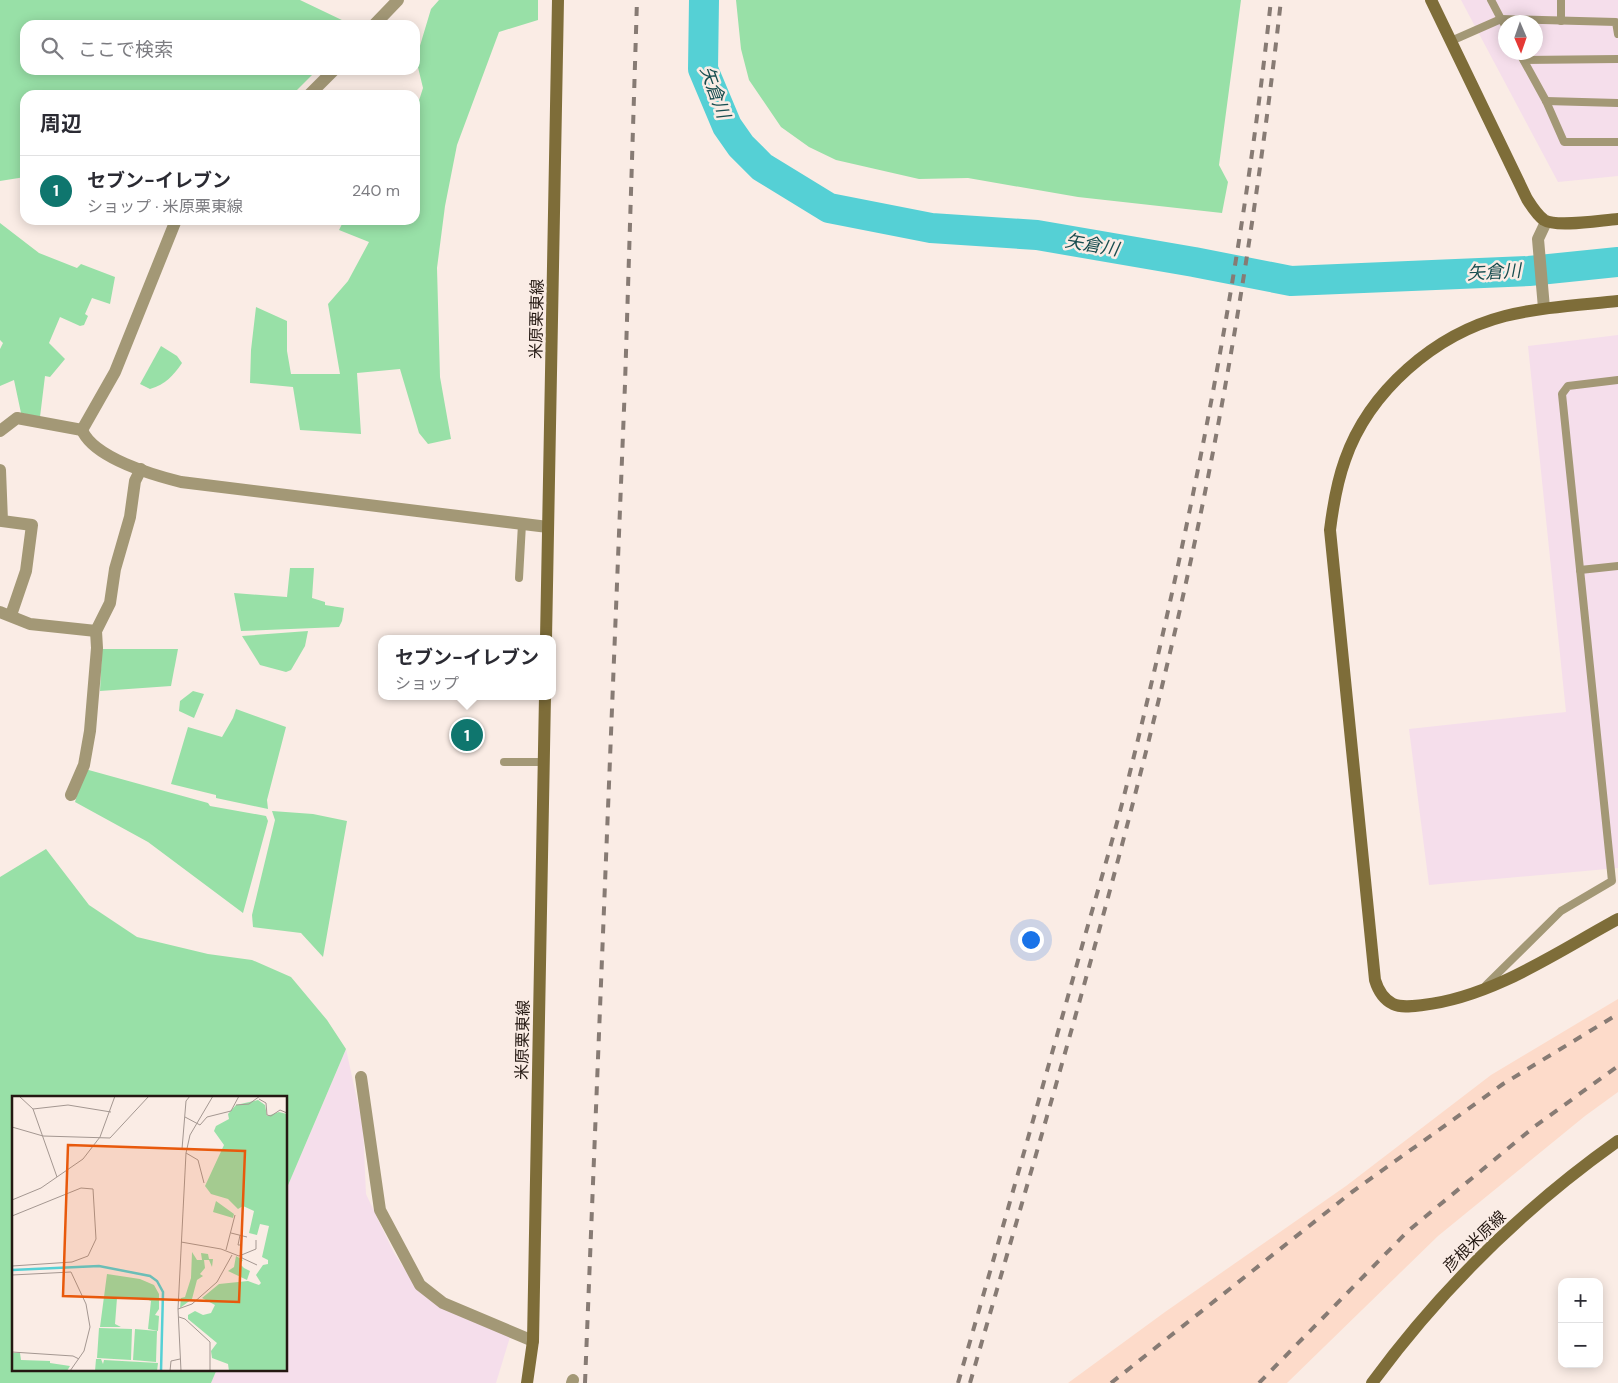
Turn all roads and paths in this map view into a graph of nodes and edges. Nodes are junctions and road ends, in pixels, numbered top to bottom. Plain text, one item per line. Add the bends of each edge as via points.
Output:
1 (398, 0) edge
2 (558, 0) edge
3 (1431, 0) edge
4 (1491, 0) edge
5 (1561, 0) edge
6 (1499, 15) edge
7 (379, 20) edge
8 (1561, 21) junction
9 (1543, 22) edge
10 (1498, 25) edge
11 (1618, 34) edge
12 (1451, 41) junction
13 (1543, 57) edge
14 (1524, 60) edge
15 (1618, 60) edge
16 (329, 75) edge
17 (315, 90) edge
18 (1546, 101) junction
19 (1618, 103) edge
20 (1618, 142) edge
21 (1618, 219) edge
22 (1546, 222) junction
23 (174, 225) edge
24 (1618, 301) edge
25 (1544, 304) junction
26 (1618, 380) edge
27 (82, 430) junction
28 (0, 431) edge
29 (141, 469) junction
30 (0, 470) edge
31 (522, 524) junction
32 (548, 527) junction
33 (1618, 566) edge
34 (1580, 570) junction
35 (519, 578) dead end
36 (6, 614) edge
37 (96, 631) junction
38 (546, 635) edge
39 (545, 700) edge
40 (504, 762) dead end
41 (544, 762) junction
42 (71, 794) dead end
43 (1618, 919) edge
44 (1481, 990) junction
45 (361, 1077) dead end
46 (1618, 1141) edge
47 (533, 1341) junction
48 (528, 1383) edge
49 (1372, 1383) edge

1 - 7 street
2 - 32 main road, 米原栗東線
3 - 12 main road
4 - 6 lane
5 - 8 lane
8 - 9 lane
8 - 11 lane via 1616,22
10 - 12 lane
12 - 22 main road via 1527,199
13 - 15 lane
14 - 18 lane
16 - 17 street
18 - 19 lane
18 - 20 lane via 1564,142
21 - 22 main road
22 - 25 street via 1538,240
23 - 27 street via 114,372
24 - 25 main road
25 - 44 main road via 1456,335 1426,354 1401,376 1365,419 1345,460 1330,530 1374,980 1382,996 1403,1007 1448,1002
26 - 34 lane via 1568,386 1562,394
27 - 28 street via 17,418
27 - 29 street via 90,443 101,451
29 - 31 street via 181,482 236,490
29 - 37 street via 135,481 110,604
30 - 36 street via 2,521 32,525 26,571
31 - 32 street
31 - 35 lane
32 - 38 main road, 米原栗東線
33 - 34 lane
34 - 44 lane via 1612,881 1561,911
36 - 37 street via 30,624
37 - 42 street via 90,731 84,765
39 - 41 main road, 米原栗東線
40 - 41 lane
41 - 47 main road, 米原栗東線
43 - 44 main road
45 - 47 street via 380,1210 420,1285 443,1304
46 - 49 main road, 彦根米原線 via 1526,1214 1477,1258 1438,1300
47 - 48 main road, 米原栗東線

